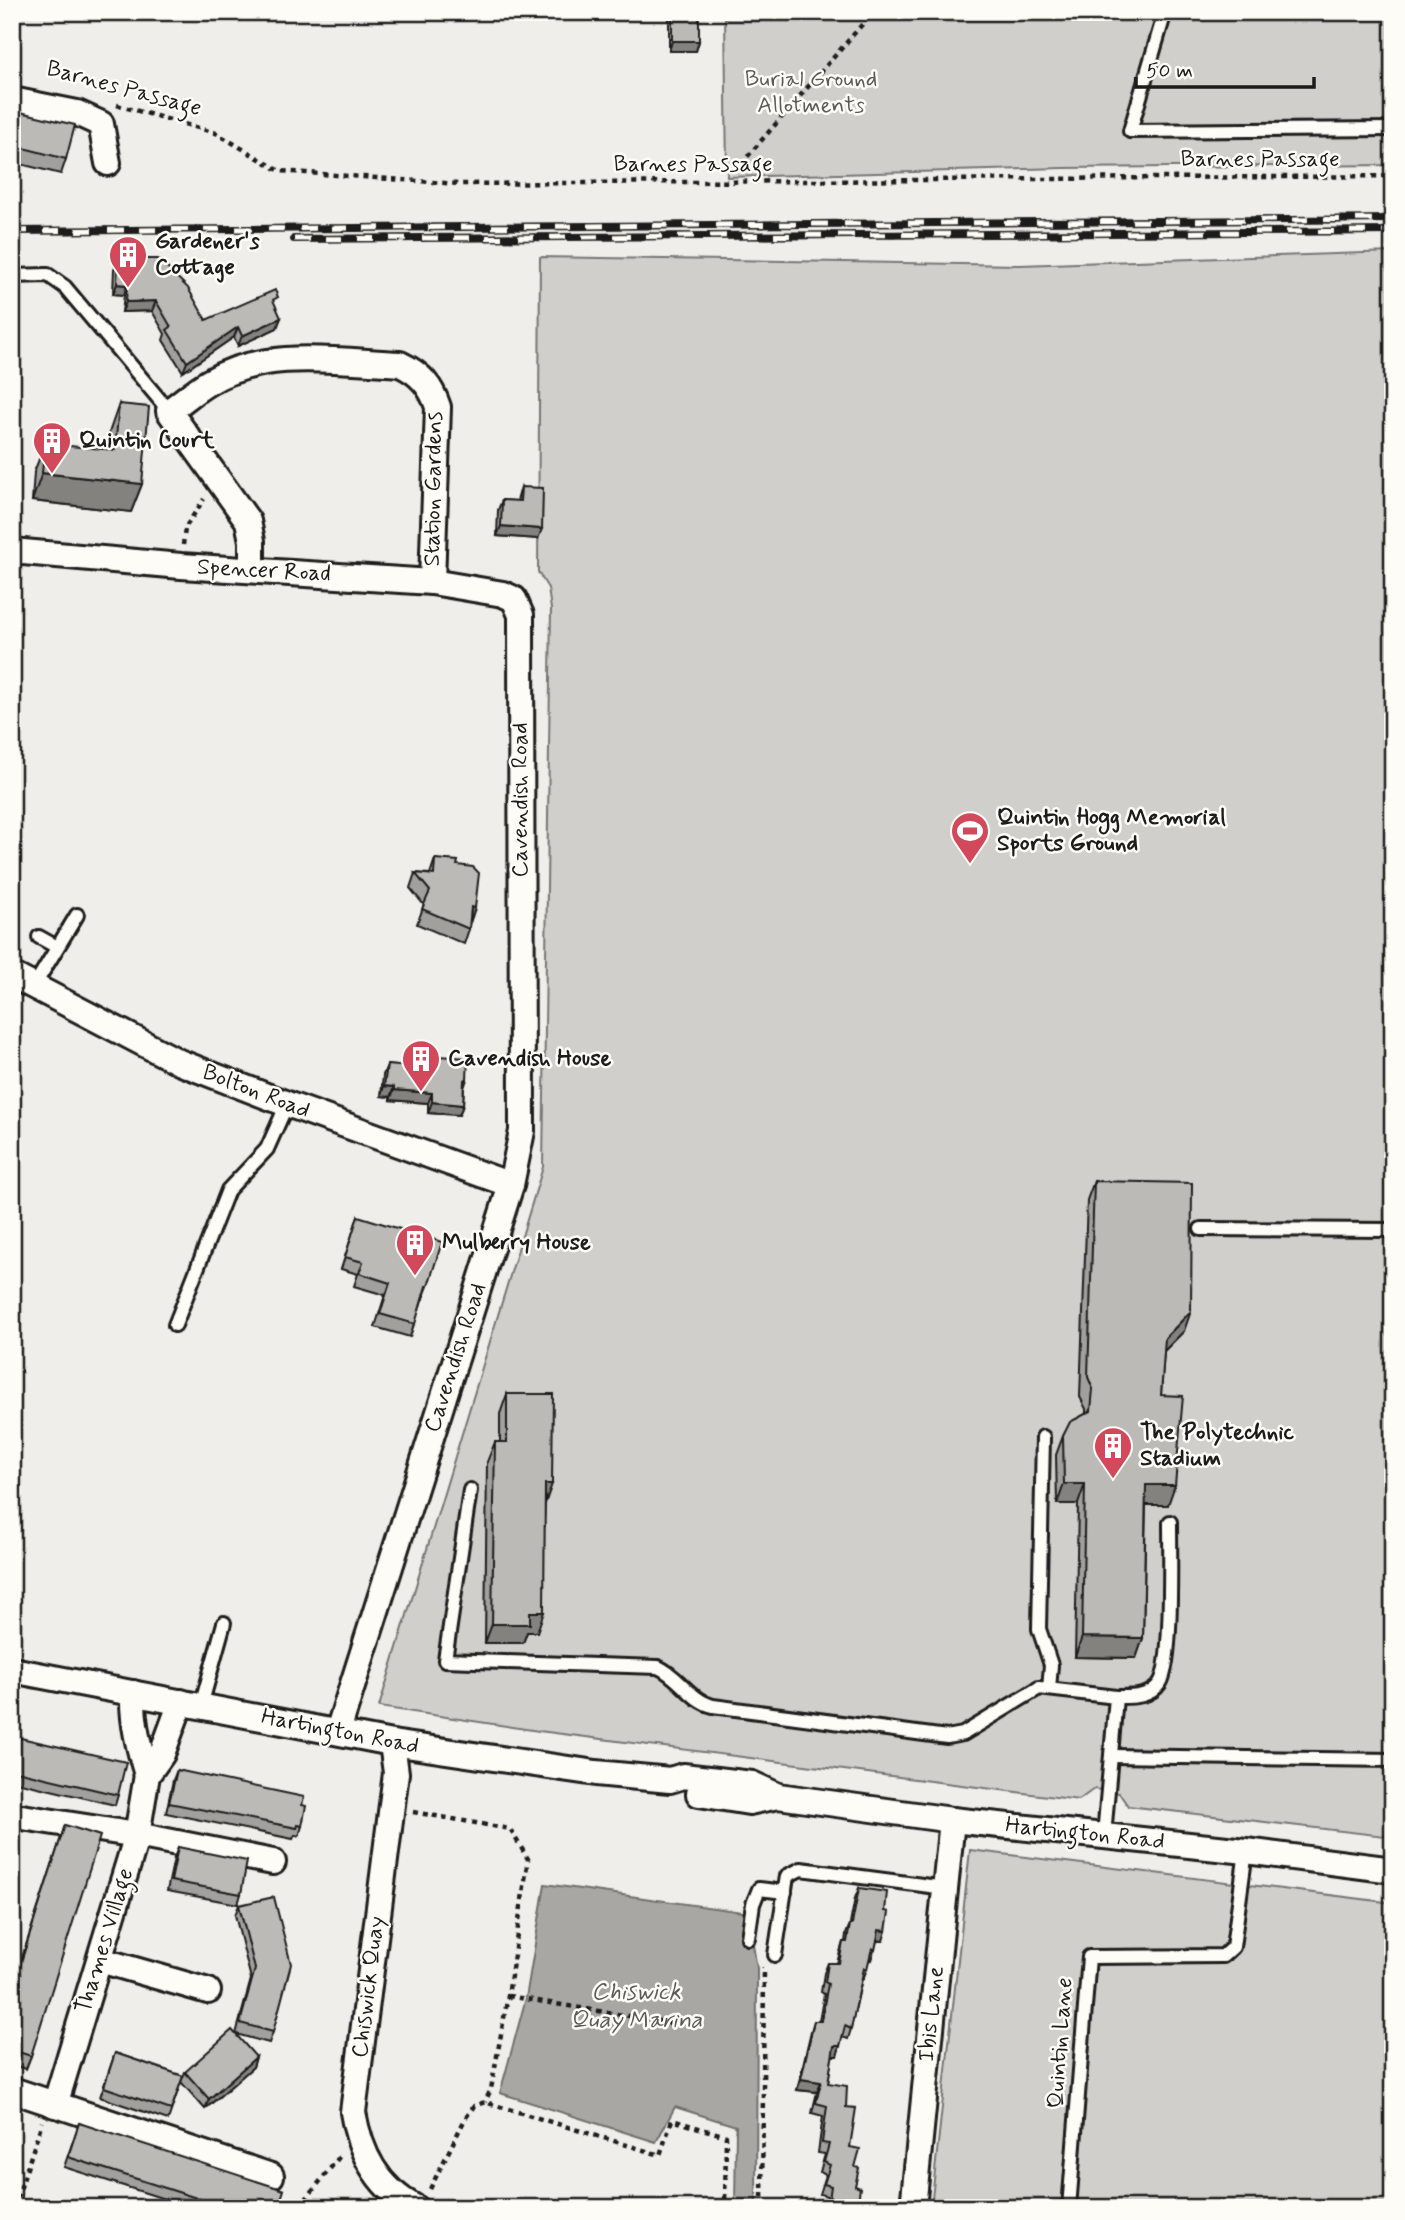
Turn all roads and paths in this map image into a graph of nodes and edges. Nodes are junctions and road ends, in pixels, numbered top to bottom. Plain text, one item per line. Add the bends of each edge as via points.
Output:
1 (873, 12) edge
2 (1165, 12) edge
3 (12, 100) edge
4 (115, 104) dead end
5 (1393, 129) edge
6 (108, 163) dead end
7 (741, 164) dead end
8 (1393, 176) edge
9 (12, 276) edge
10 (170, 411) junction
11 (222, 485) junction
12 (12, 551) edge
13 (181, 566) junction
14 (252, 570) junction
15 (432, 582) junction
16 (514, 599) joint
17 (77, 915) dead end
18 (39, 937) dead end
19 (57, 947) junction
20 (23, 980) edge
21 (287, 1104) junction
22 (511, 1185) junction
23 (1201, 1229) dead end
24 (1393, 1230) edge
25 (175, 1325) dead end
26 (1043, 1437) dead end
27 (470, 1490) dead end
28 (1170, 1522) dead end
29 (224, 1623) dead end
30 (12, 1670) edge
31 (1049, 1689) junction
32 (133, 1693) junction
33 (1116, 1697) junction
34 (191, 1704) junction
35 (338, 1731) junction
36 (392, 1743) junction
37 (1111, 1756) junction
38 (1393, 1760) edge
39 (147, 1775) junction
40 (392, 1808) junction
41 (12, 1817) edge
42 (952, 1820) junction
43 (137, 1835) junction
44 (1104, 1836) junction
45 (1246, 1851) junction
46 (273, 1862) dead end
47 (1393, 1870) edge
48 (945, 1888) junction
49 (785, 1892) junction
50 (748, 1938) dead end
51 (775, 1955) joint
52 (100, 1960) junction
53 (208, 1992) dead end
54 (509, 1996) junction
55 (683, 2025) dead end
56 (12, 2090) edge
57 (485, 2102) junction
58 (52, 2104) junction
59 (360, 2147) junction
60 (271, 2176) dead end
61 (422, 2201) edge
62 (14, 2208) edge
63 (299, 2208) edge
64 (724, 2208) edge
65 (762, 2208) edge
66 (913, 2208) edge
67 (1069, 2208) edge

1 - 7 path
2 - 5 lane via 1130,131
3 - 6 street via 77,113 101,124
4 - 8 path, Barnes Passage via 216,133 280,171 459,184
9 - 10 lane via 48,275 65,287
10 - 11 street
10 - 15 street, Station Gardens via 208,382 268,361 400,364 414,370 427,382 438,407
11 - 13 path via 205,498 185,528
11 - 14 street via 248,521
12 - 13 street, Spencer Road
13 - 14 street, Spencer Road
14 - 15 street, Spencer Road
15 - 16 street, Spencer Road
16 - 22 street, Cavendish Road via 521,615 522,1131
17 - 19 lane
18 - 19 lane
19 - 20 lane
20 - 21 street, Bolton Road via 179,1062
21 - 22 street, Bolton Road
21 - 25 lane via 267,1149 228,1190
22 - 35 street, Cavendish Road
23 - 24 lane
26 - 31 lane via 1039,1629 1051,1665
27 - 31 lane via 445,1660 659,1667 713,1706 947,1737 963,1734 1039,1688
28 - 33 lane via 1165,1674 1159,1685 1143,1695
29 - 34 lane
30 - 32 street, Hartington Road
31 - 33 lane
32 - 34 street, Hartington Road
32 - 39 street, Thames Village via 132,1711
33 - 37 lane
34 - 35 street, Hartington Road
34 - 39 street, Thames Village
35 - 36 street, Hartington Road
36 - 40 street, Chiswick Quay via 396,1773
36 - 42 street, Hartington Road via 596,1773 752,1784 778,1796
37 - 38 lane
37 - 44 lane
39 - 43 street, Thames Village
40 - 54 path via 510,1829 528,1859
40 - 59 street, Chiswick Quay via 353,2112
41 - 43 street
42 - 44 street, Hartington Road
42 - 48 street, Ibis Lane
43 - 46 street
43 - 52 street, Thames Village
44 - 45 street, Hartington Road
45 - 47 street, Hartington Road
45 - 67 lane, Quintin Lane via 1233,1947 1223,1956 1088,1957
48 - 49 lane via 801,1869 787,1876
48 - 66 street, Ibis Lane
49 - 50 lane via 759,1889
49 - 51 lane
51 - 65 path via 764,1957
52 - 53 street
52 - 58 street, Thames Village
54 - 55 path
54 - 57 path
56 - 58 street
57 - 61 path via 474,2106
57 - 64 path via 660,2155 672,2120 726,2136
58 - 60 street
58 - 62 path
59 - 61 street, Chiswick Quay via 384,2185 400,2198
59 - 63 path via 337,2158

